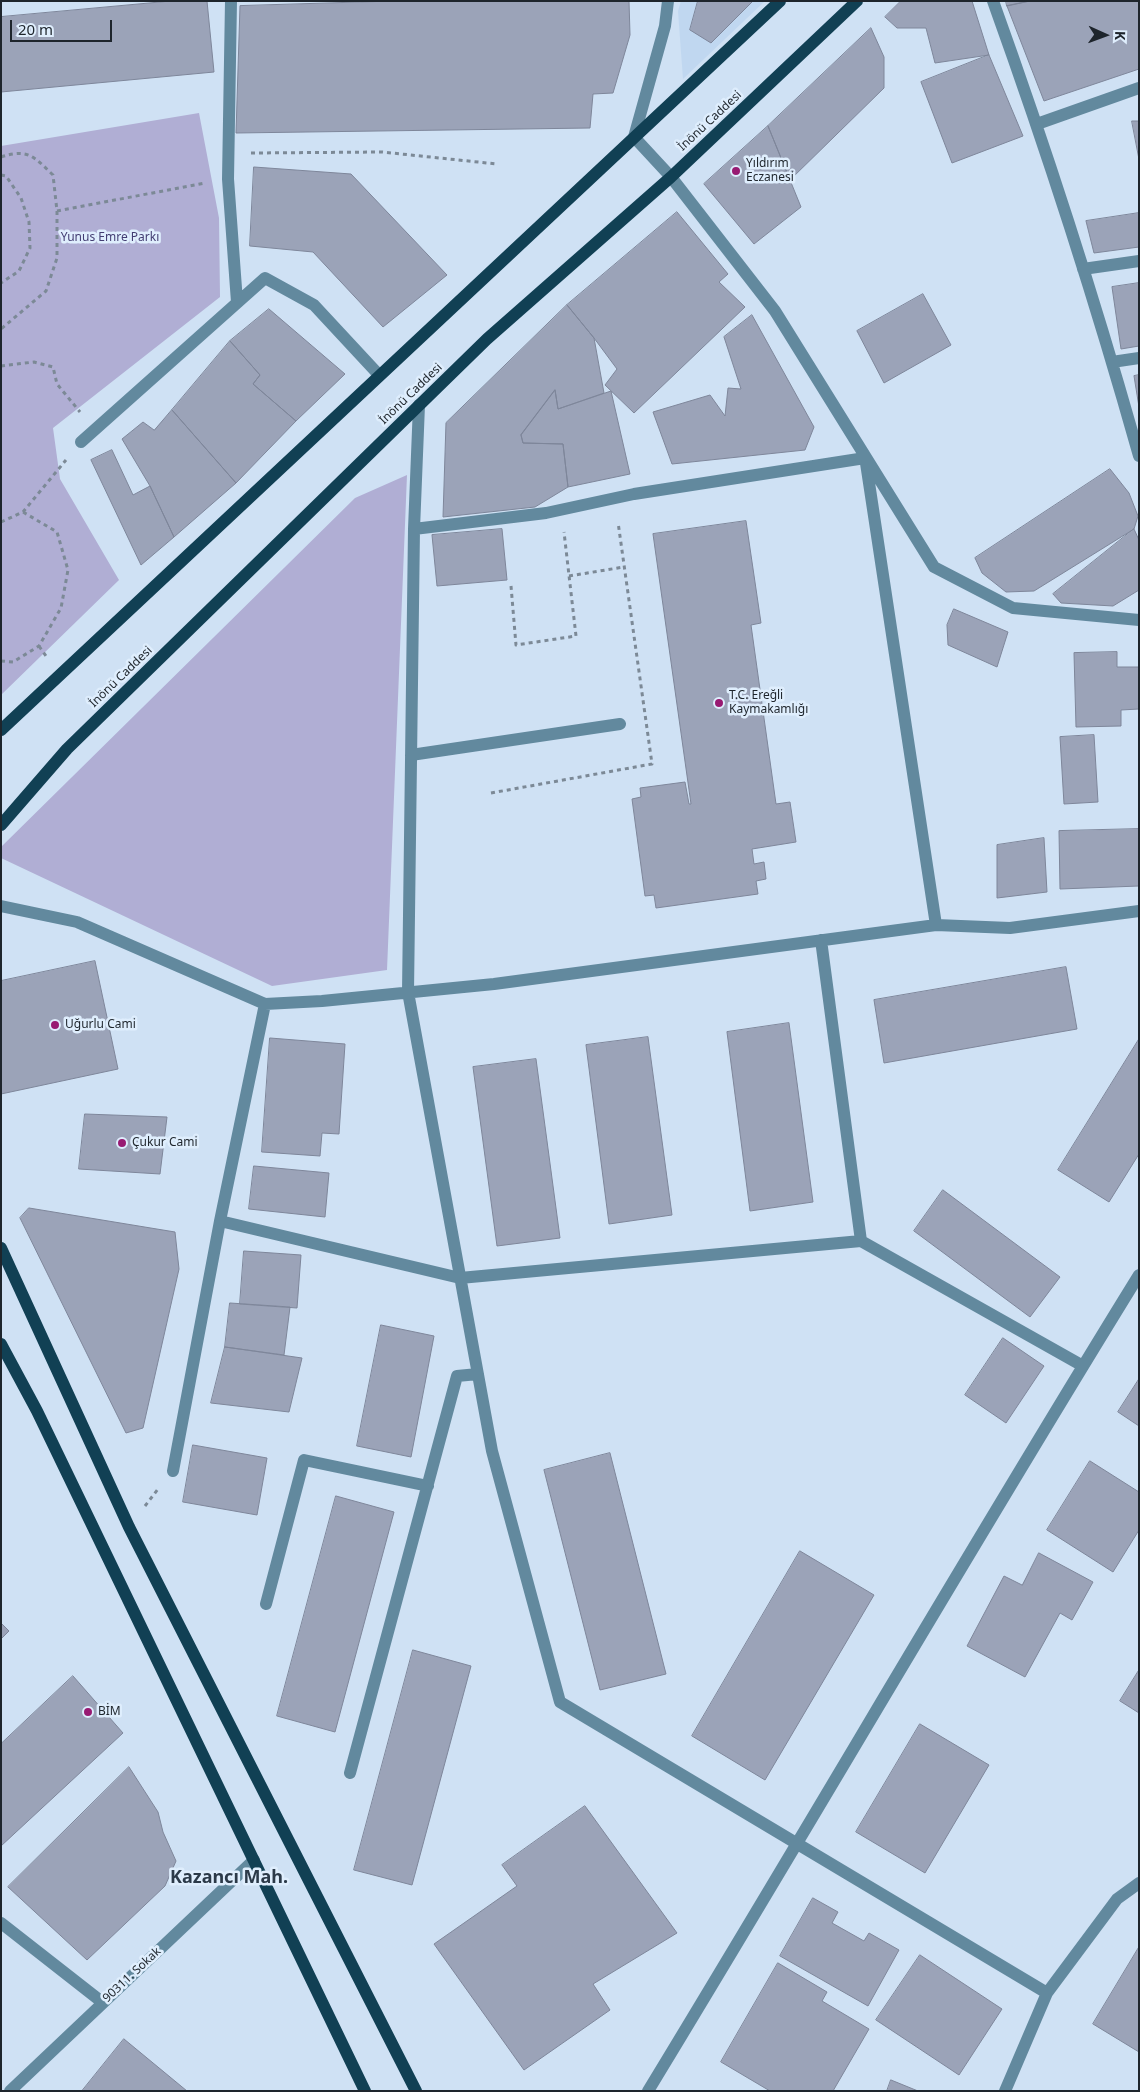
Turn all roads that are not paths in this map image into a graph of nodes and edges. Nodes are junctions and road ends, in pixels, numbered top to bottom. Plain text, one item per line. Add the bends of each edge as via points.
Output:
1 (231, 1) edge
2 (668, 1) edge
3 (780, 1) edge
4 (857, 1) edge
5 (992, 1) edge
6 (1139, 88) edge
7 (1037, 124) junction
8 (634, 137) junction
9 (671, 177) junction
10 (1139, 261) edge
11 (1083, 269) junction
12 (237, 302) junction
13 (1139, 358) edge
14 (1112, 362) junction
15 (379, 375) junction
16 (419, 405) junction
17 (81, 442) road end
18 (1139, 456) edge
19 (865, 458) junction
20 (414, 529) junction
21 (1139, 620) edge
22 (620, 724) dead end
23 (1, 730) edge
24 (411, 755) junction
25 (1, 824) edge
26 (1, 906) edge
27 (1139, 911) edge
28 (936, 925) junction
29 (821, 940) junction
30 (408, 992) junction
31 (265, 1004) junction
32 (220, 1221) junction
33 (861, 1241) junction
34 (1, 1248) edge
35 (1139, 1275) edge
36 (460, 1278) junction
37 (1, 1344) edge
38 (1083, 1366) junction
39 (478, 1374) junction
40 (172, 1471) road end
41 (428, 1486) junction
42 (266, 1604) dead end
43 (350, 1772) dead end
44 (798, 1846) junction
45 (254, 1860) junction
46 (1139, 1883) edge
47 (1, 1923) edge
48 (1047, 1993) junction
49 (102, 2002) junction
50 (10, 2091) edge
51 (365, 2091) edge
52 (416, 2091) edge
53 (648, 2091) edge
54 (1005, 2091) edge

1 - 12 street via 228,179
2 - 8 street via 665,26
3 - 8 main road
4 - 9 main road, İnönü Caddesi
5 - 7 street
6 - 7 street
7 - 11 street
8 - 9 street
8 - 15 main road
9 - 16 main road, İnönü Caddesi via 487,339
9 - 19 street via 775,311
10 - 11 street
11 - 14 street
12 - 15 street via 265,278 314,305
12 - 17 street
13 - 14 street
14 - 18 street
15 - 23 main road
16 - 20 street
16 - 25 main road, İnönü Caddesi via 67,749
19 - 20 street via 562,510
19 - 21 street via 934,567 1013,608
19 - 28 street
20 - 24 street
22 - 24 street
24 - 30 street
26 - 31 street via 77,922
27 - 28 street via 1010,928
28 - 29 street
29 - 30 street via 494,984
29 - 33 street
30 - 31 street
30 - 36 street
31 - 32 street
32 - 36 street
32 - 40 street
33 - 36 street
33 - 38 street
34 - 52 main road via 129,1527
35 - 38 street
36 - 39 street
37 - 45 main road via 42,1420
38 - 44 street
39 - 41 street via 457,1376
39 - 44 street via 492,1451 560,1702
41 - 42 street via 304,1460
41 - 43 street
44 - 48 street
44 - 53 street
45 - 49 street, 90311. Sokak
45 - 51 main road
46 - 48 street via 1117,1899
47 - 49 street
48 - 54 street
49 - 50 street, 90311. Sokak

